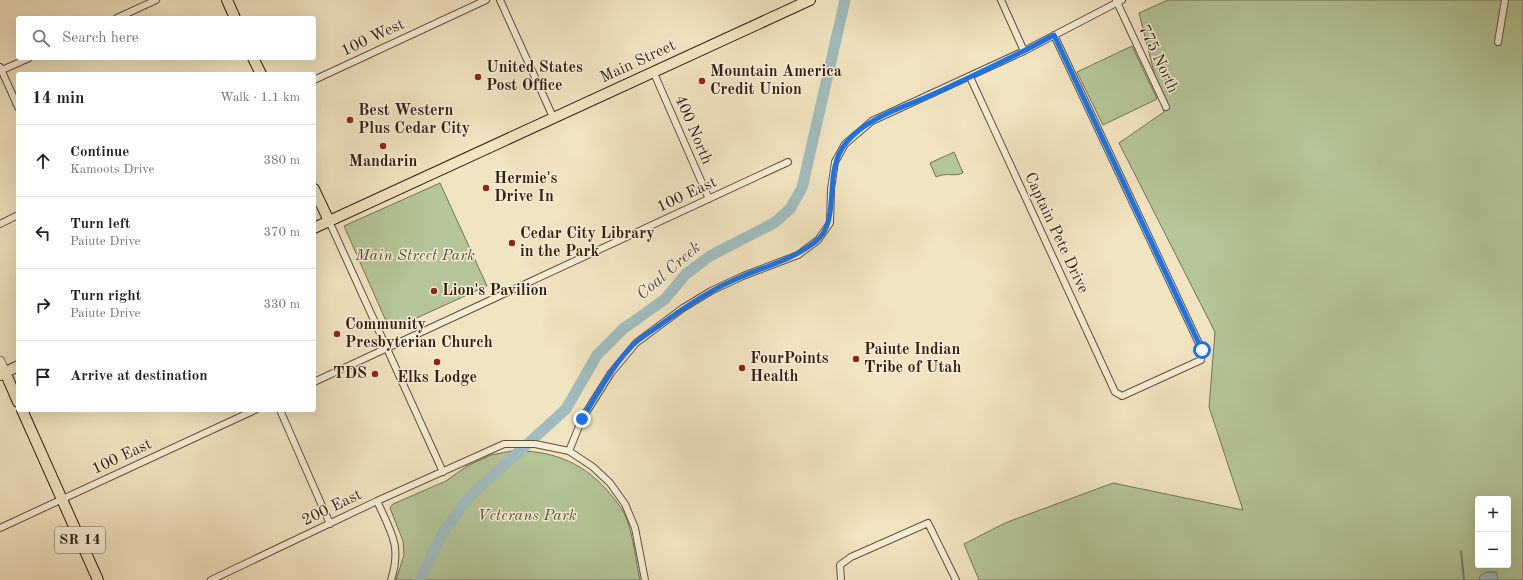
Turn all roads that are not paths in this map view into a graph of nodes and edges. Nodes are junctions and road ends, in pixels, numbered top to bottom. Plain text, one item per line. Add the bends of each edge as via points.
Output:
1 (156, 0) edge
2 (227, 0) edge
3 (486, 0) edge
4 (500, 0) edge
5 (810, 0) edge
6 (1001, 0) edge
7 (1505, 0) edge
8 (1119, 1) edge
9 (120, 16) edge
10 (235, 16) edge
11 (1054, 35) junction
12 (1498, 42) dead end
13 (1024, 51) junction
14 (24, 60) edge
15 (254, 60) edge
16 (1, 70) edge
17 (653, 71) junction
18 (260, 72) edge
19 (970, 77) junction
20 (316, 79) edge
21 (16, 103) edge
22 (1166, 107) dead end
23 (553, 118) junction
24 (788, 162) dead end
25 (316, 193) edge
26 (709, 199) junction
27 (16, 216) edge
28 (329, 221) junction
29 (0, 224) edge
30 (316, 227) edge
31 (386, 348) junction
32 (0, 361) edge
33 (16, 367) edge
34 (2, 374) edge
35 (316, 381) edge
36 (16, 398) edge
37 (23, 412) edge
38 (251, 412) edge
39 (281, 412) edge
40 (569, 452) junction
41 (443, 472) junction
42 (62, 500) junction
43 (378, 501) junction
44 (330, 524) junction
45 (0, 528) edge
46 (98, 580) edge
47 (211, 580) edge
48 (391, 580) edge
49 (645, 580) edge
50 (841, 580) edge
51 (956, 580) edge

1 - 9 street
2 - 10 main road
3 - 20 street, 100 West
4 - 23 street
5 - 17 main road, Main Street
6 - 13 street
7 - 12 street
8 - 11 street
8 - 22 street, 775 North
11 - 13 street
11 - 19 street, Captain Pete Drive via 1202,350 1201,360 1122,396 1115,392
13 - 19 street
14 - 16 street
15 - 18 main road
16 - 21 street
17 - 23 main road, Main Street
17 - 26 street, 400 North
19 - 40 street via 861,128 845,144 835,162 830,223 818,240 798,255 711,290 636,342 611,373 582,419
23 - 28 main road, Main Street
24 - 26 street, 100 East
25 - 28 main road
26 - 31 street, 100 East
27 - 29 street
28 - 30 main road, Main Street
28 - 31 street
31 - 35 street, 100 East
31 - 41 street
32 - 34 main road
33 - 34 main road
34 - 36 main road
37 - 42 main road, SR 14
38 - 42 street, 100 East
39 - 44 street
40 - 41 street, 200 East via 535,444 504,444
40 - 49 street via 593,466 626,504 635,528
41 - 43 street, 200 East
42 - 45 street, 100 East
42 - 46 main road, SR 14
43 - 44 street, 200 East
43 - 48 street via 396,544 396,564
44 - 47 street, 200 East
50 - 51 street via 840,565 851,556 928,523

